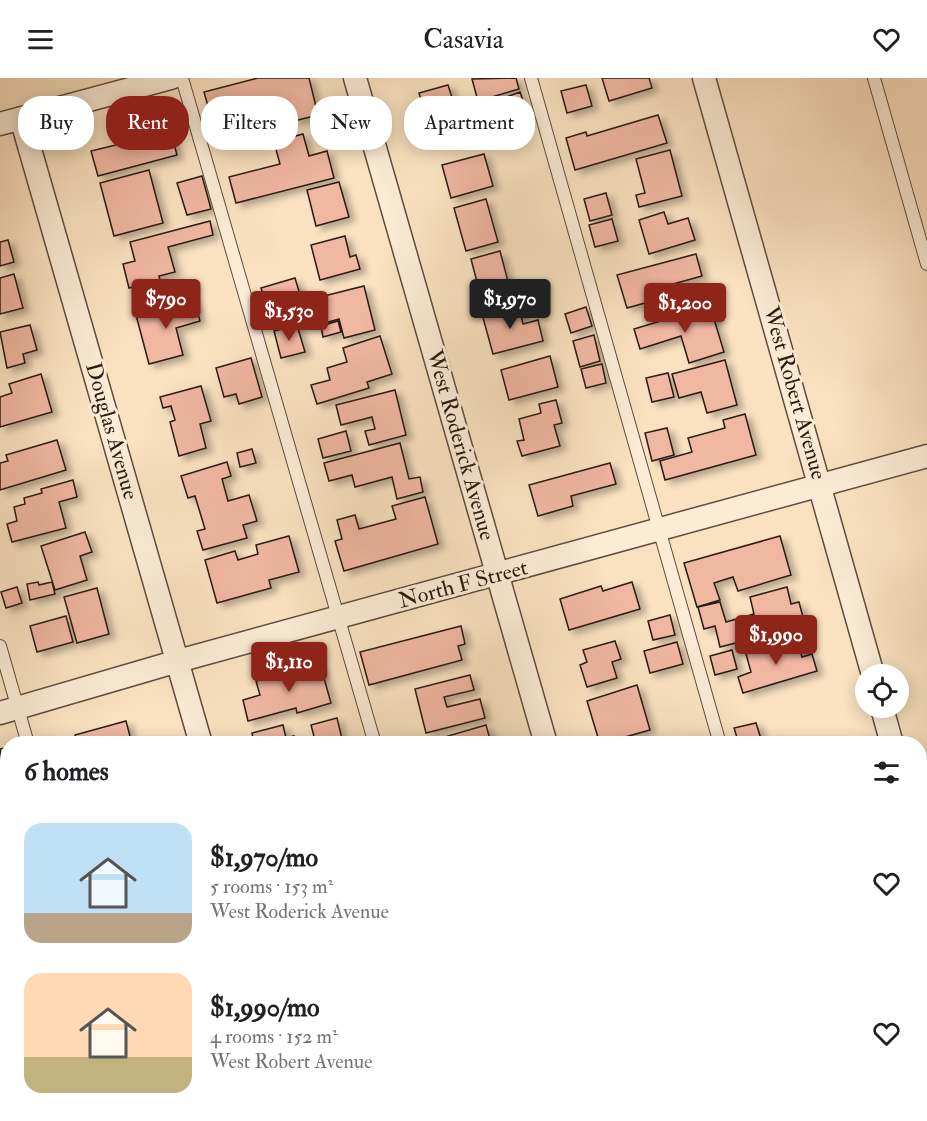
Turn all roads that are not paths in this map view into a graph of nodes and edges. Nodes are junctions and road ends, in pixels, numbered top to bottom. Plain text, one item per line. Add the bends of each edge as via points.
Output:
1 (171, 78) edge
2 (182, 78) edge
3 (355, 78) edge
4 (531, 78) edge
5 (704, 78) edge
6 (874, 78) edge
7 (11, 121) edge
8 (927, 264) edge
9 (927, 456) edge
10 (821, 484) junction
11 (661, 530) junction
12 (498, 574) junction
13 (340, 618) junction
14 (0, 646) edge
15 (178, 661) junction
16 (870, 664) edge
17 (9, 710) edge
18 (885, 718) edge
19 (24, 736) edge
20 (199, 736) edge
21 (373, 736) edge
22 (544, 736) edge
23 (718, 736) edge
24 (890, 736) edge

1 - 7 street
2 - 13 lane
3 - 12 street, West Roderick Avenue
4 - 11 lane
5 - 10 street, West Robert Avenue
6 - 8 lane
7 - 15 street, Douglas Avenue
9 - 10 street, North F Street
10 - 11 street, North F Street
10 - 16 street, West Robert Avenue
11 - 12 street, North F Street
11 - 23 lane
12 - 13 street, North F Street
12 - 22 street, West Roderick Avenue
13 - 15 street, North F Street
13 - 21 lane
14 - 17 lane
15 - 17 street, North F Street
15 - 20 street, Douglas Avenue
17 - 19 lane
18 - 24 street

